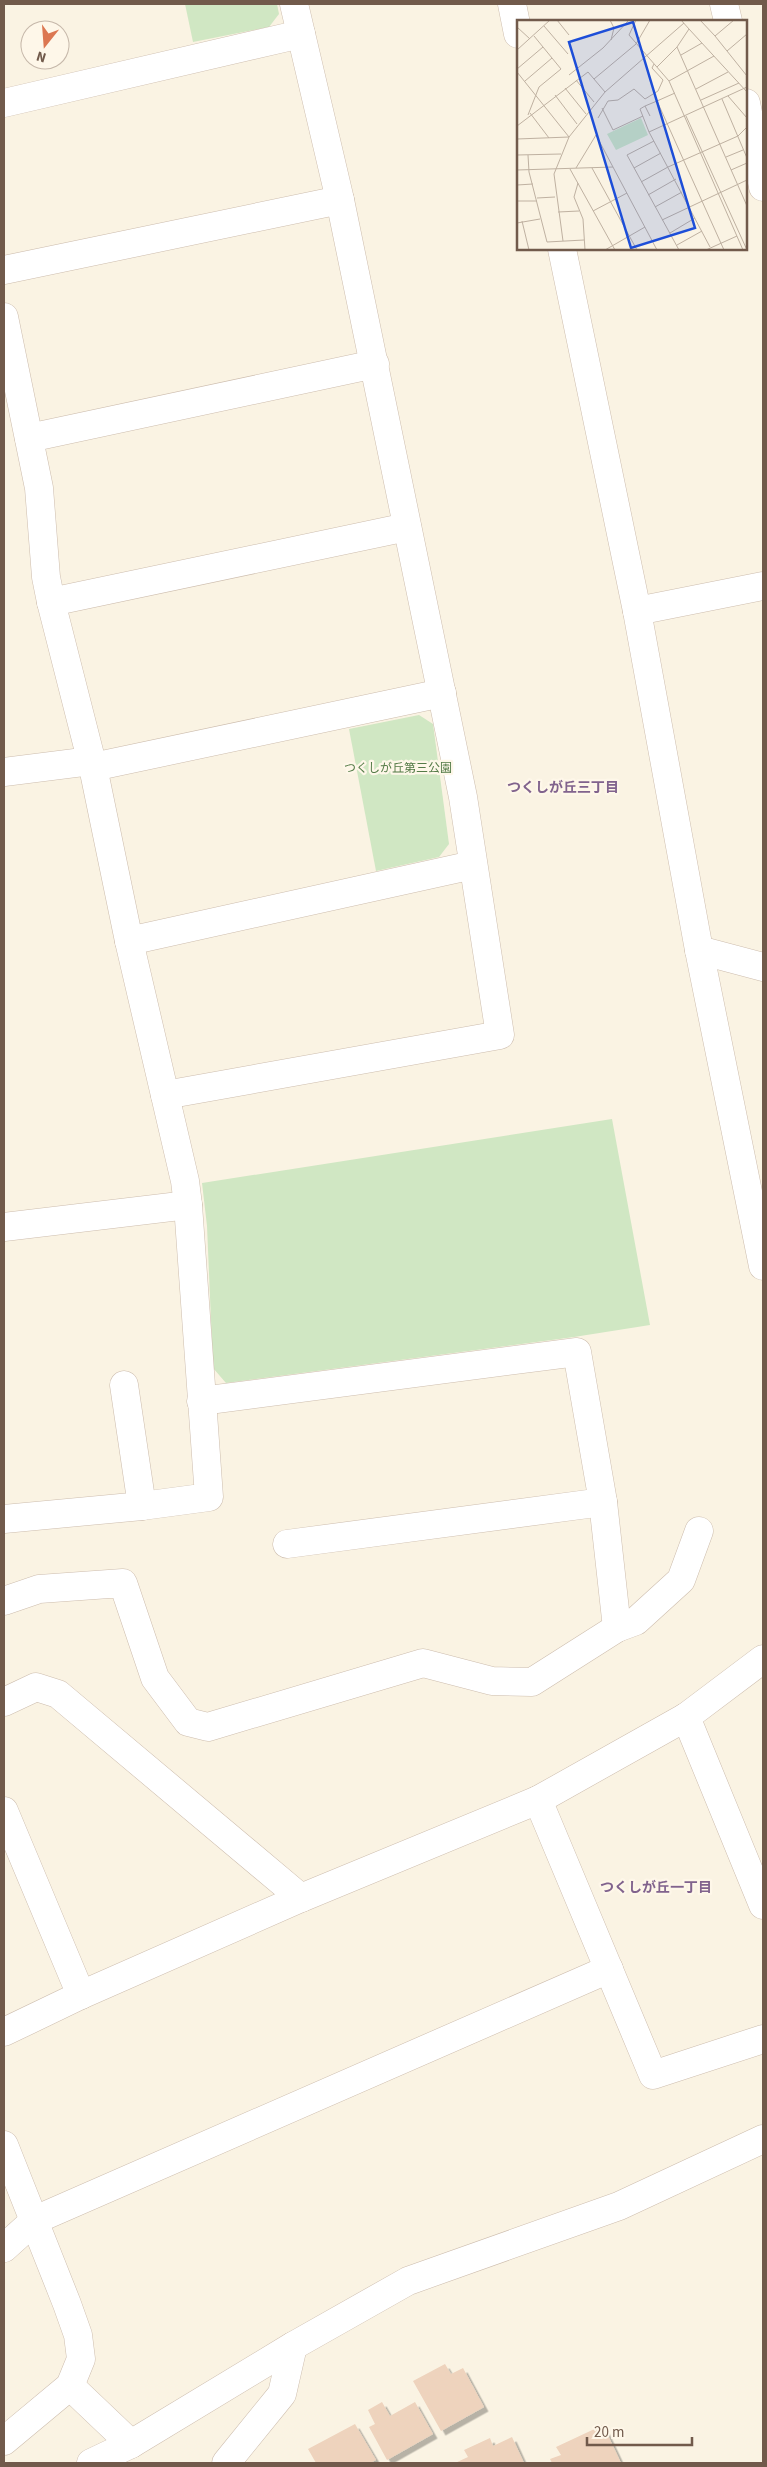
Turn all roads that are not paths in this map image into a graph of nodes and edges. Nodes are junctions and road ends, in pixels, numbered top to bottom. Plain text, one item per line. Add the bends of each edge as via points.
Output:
1 (294, 4) edge
2 (512, 4) edge
3 (724, 4) edge
4 (728, 20) edge
5 (517, 29) edge
6 (300, 34) junction
7 (4, 103) edge
8 (747, 107) edge
9 (754, 134) edge
10 (763, 187) edge
11 (340, 200) junction
12 (562, 250) edge
13 (4, 270) edge
14 (4, 316) edge
15 (375, 364) junction
16 (29, 438) junction
17 (407, 527) junction
18 (763, 586) edge
19 (51, 602) junction
20 (636, 611) junction
21 (442, 693) junction
22 (92, 764) junction
23 (4, 772) edge
24 (473, 865) junction
25 (129, 941) junction
26 (699, 950) junction
27 (763, 967) edge
28 (165, 1095) junction
29 (188, 1205) junction
30 (4, 1227) edge
31 (763, 1266) edge
32 (124, 1385) dead end
33 (201, 1401) junction
34 (603, 1502) junction
35 (142, 1506) junction
36 (4, 1519) edge
37 (699, 1531) dead end
38 (287, 1544) dead end
39 (4, 1601) edge
40 (617, 1628) junction
41 (763, 1659) edge
42 (4, 1702) edge
43 (686, 1717) junction
44 (538, 1800) junction
45 (4, 1811) edge
46 (301, 1898) junction
47 (763, 1905) edge
48 (609, 1969) junction
49 (81, 1995) junction
50 (4, 2032) edge
51 (763, 2039) edge
52 (763, 2139) edge
53 (4, 2145) edge
54 (35, 2220) junction
55 (4, 2248) edge
56 (293, 2346) junction
57 (70, 2386) junction
58 (4, 2441) edge
59 (131, 2444) junction
60 (91, 2463) edge
61 (226, 2463) edge

1 - 6 street
2 - 5 street
3 - 4 street
6 - 7 street
6 - 11 street
8 - 9 street
9 - 10 street
11 - 13 street
11 - 15 street
12 - 20 street
14 - 16 street
15 - 16 street
15 - 17 street
16 - 19 street via 39,488
17 - 19 street
17 - 21 street
18 - 20 street
19 - 22 street
20 - 26 street
21 - 22 street
21 - 24 street
22 - 23 street
22 - 25 street
24 - 25 street
24 - 28 street via 500,1035
25 - 28 street
26 - 27 street
26 - 31 street
28 - 29 street
29 - 30 street
29 - 33 street
32 - 35 street
33 - 34 street via 577,1352
33 - 35 street via 209,1497
34 - 38 street
34 - 40 street
35 - 36 street
37 - 40 street via 681,1580 636,1621
39 - 40 street via 39,1589 123,1583 155,1678 188,1722 208,1727 423,1662 492,1681 532,1682
41 - 43 street
42 - 46 street via 36,1687 58,1694
43 - 44 street
43 - 47 street
44 - 46 street
44 - 48 street
45 - 49 street
46 - 49 street
48 - 51 street via 653,2075
48 - 54 street
49 - 50 street
52 - 56 street via 619,2206 408,2281
53 - 54 street
54 - 55 street
54 - 57 street via 78,2335 81,2359
56 - 59 street
56 - 61 street via 282,2394
57 - 58 street
57 - 59 street
59 - 60 street

